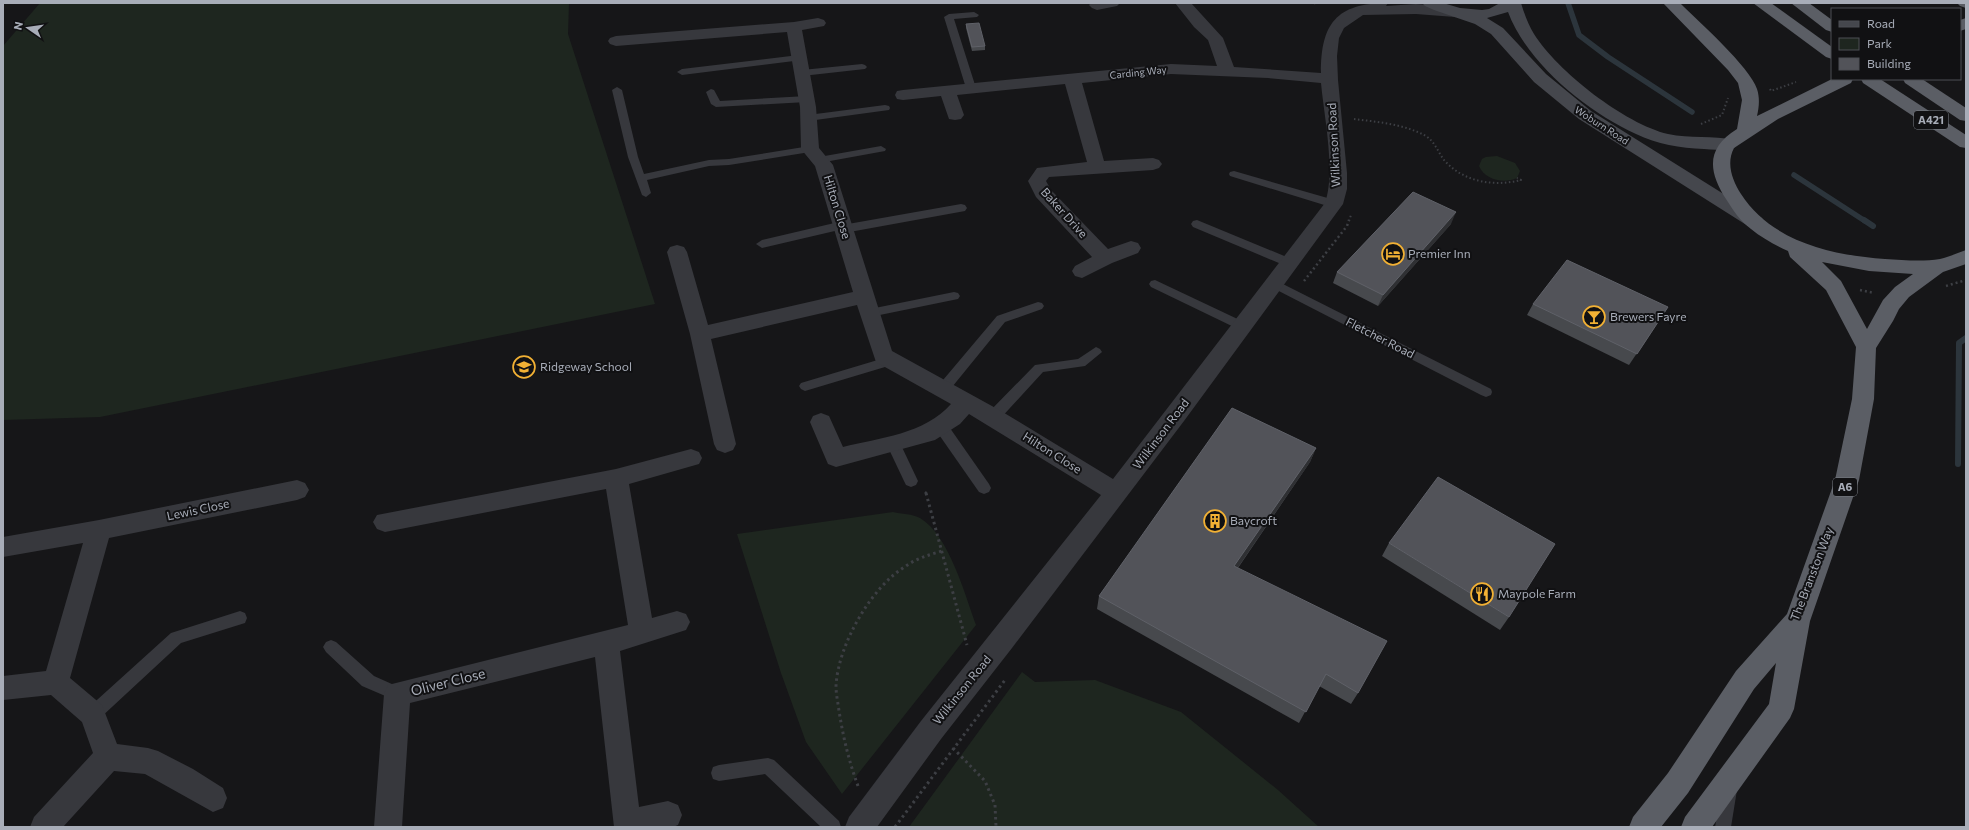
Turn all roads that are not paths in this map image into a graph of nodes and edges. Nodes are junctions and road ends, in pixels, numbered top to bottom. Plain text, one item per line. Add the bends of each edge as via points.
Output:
1 (1112, 3) edge
2 (1183, 3) edge
3 (1380, 3) edge
4 (1430, 3) edge
5 (1510, 3) edge
6 (1513, 3) edge
7 (1671, 3) edge
8 (1761, 3) edge
9 (1800, 3) edge
10 (1097, 5) dead end
11 (1358, 12) junction
12 (1458, 12) junction
13 (974, 15) dead end
14 (818, 23) dead end
15 (794, 26) junction
16 (1831, 26) edge
17 (616, 42) dead end
18 (1831, 53) edge
19 (801, 65) junction
20 (862, 67) dead end
21 (1227, 71) junction
22 (682, 72) dead end
23 (1072, 78) junction
24 (1330, 79) junction
25 (1843, 80) edge
26 (1871, 80) edge
27 (1918, 83) edge
28 (971, 88) junction
29 (616, 90) dead end
30 (947, 90) junction
31 (711, 92) dead end
32 (903, 95) dead end
33 (807, 99) junction
34 (885, 108) dead end
35 (955, 115) dead end
36 (1966, 116) edge
37 (808, 118) junction
38 (1745, 132) junction
39 (1966, 143) edge
40 (1728, 144) junction
41 (881, 149) dead end
42 (814, 154) junction
43 (1152, 164) dead end
44 (1097, 166) junction
45 (1234, 174) dead end
46 (641, 178) junction
47 (646, 193) dead end
48 (1334, 204) junction
49 (961, 208) dead end
50 (1197, 224) dead end
51 (843, 227) junction
52 (1763, 228) junction
53 (762, 244) dead end
54 (1131, 248) dead end
55 (677, 252) dead end
56 (1966, 257) edge
57 (1105, 258) junction
58 (1290, 263) junction
59 (1942, 265) junction
60 (1966, 266) edge
61 (1082, 271) dead end
62 (1155, 284) dead end
63 (1275, 284) junction
64 (954, 296) dead end
65 (867, 305) junction
66 (1038, 306) dead end
67 (1242, 326) junction
68 (700, 334) junction
69 (1866, 347) junction
70 (1096, 352) dead end
71 (892, 361) junction
72 (805, 386) dead end
73 (943, 389) junction
74 (1486, 392) dead end
75 (966, 402) junction
76 (993, 417) junction
77 (821, 422) dead end
78 (940, 425) junction
79 (893, 443) junction
80 (725, 444) dead end
81 (690, 458) dead end
82 (616, 478) junction
83 (911, 481) road end
84 (984, 488) dead end
85 (297, 490) dead end
86 (1116, 493) junction
87 (385, 522) dead end
88 (99, 530) junction
89 (3, 547) edge
90 (240, 618) dead end
91 (1796, 621) junction
92 (677, 622) dead end
93 (642, 632) junction
94 (606, 643) junction
95 (330, 647) dead end
96 (56, 682) junction
97 (3, 688) edge
98 (397, 694) junction
99 (93, 714) junction
100 (108, 757) junction
101 (719, 773) dead end
102 (1731, 779) junction
103 (213, 798) dead end
104 (668, 814) dead end
105 (864, 821) edge
106 (621, 825) edge
107 (44, 827) edge
108 (388, 827) edge
109 (833, 827) edge
110 (1643, 827) edge
111 (1695, 827) edge
112 (1723, 827) edge

1 - 10 street
2 - 21 street via 1215,38
3 - 11 street, Wilkinson Road
4 - 12 main road, Woburn Road
5 - 12 main road via 1506,8 1494,12
6 - 40 main road, Woburn Road via 1527,36 1546,60 1584,94 1614,115 1659,138 1688,143
7 - 38 highway via 1745,83 1749,90 1750,111
8 - 18 highway
9 - 16 highway
11 - 12 street, Wilkinson Road via 1416,9
11 - 24 street, Wilkinson Road via 1336,26 1329,43
12 - 52 main road, Woburn Road via 1497,31 1540,78 1584,115
13 - 28 lane via 949,17
14 - 15 street
15 - 17 street
15 - 19 street, Hilton Close
19 - 20 lane
19 - 22 lane
19 - 33 street, Hilton Close
21 - 23 street, Carding Way via 1171,68
21 - 24 street, Carding Way
23 - 28 street, Carding Way
23 - 44 street
24 - 48 street, Wilkinson Road via 1337,154 1338,189
25 - 38 highway via 1773,113
26 - 39 highway, A421
27 - 36 highway, A421
28 - 30 street, Carding Way
29 - 46 lane
30 - 32 street, Carding Way
30 - 35 street
31 - 33 lane via 716,104
33 - 37 street, Hilton Close
34 - 37 lane
37 - 42 street, Hilton Close
38 - 40 highway
40 - 52 highway via 1721,161 1725,182 1740,207
41 - 42 lane
42 - 46 lane via 709,163
42 - 51 street, Hilton Close via 824,165
43 - 44 street, Baker Drive
44 - 57 street, Baker Drive via 1042,172 1037,181 1043,193
45 - 48 lane
46 - 47 lane
48 - 58 street, Wilkinson Road
49 - 51 lane
50 - 58 lane
51 - 53 lane
51 - 65 street, Hilton Close
52 - 59 highway via 1797,247 1834,259 1875,265
52 - 69 highway via 1809,262 1834,286
54 - 57 street
55 - 68 street
56 - 59 highway
57 - 61 street
58 - 63 street, Wilkinson Road
59 - 60 highway
59 - 69 highway, The Branston Way / A6 via 1902,292 1890,305
62 - 67 lane
63 - 67 street, Wilkinson Road
63 - 74 lane, Fletcher Road
64 - 65 lane
65 - 68 street
65 - 71 street, Hilton Close via 883,356
66 - 73 lane via 1001,319
67 - 86 street, Wilkinson Road
68 - 80 street
69 - 91 highway, The Branston Way / A6 via 1863,399 1847,480
70 - 76 lane via 1081,363 1039,368
71 - 72 lane
71 - 73 street, Hilton Close
73 - 75 street, Hilton Close
75 - 76 street, Hilton Close
75 - 78 street via 952,418
76 - 86 street, Hilton Close
77 - 79 street via 836,458
78 - 79 street via 927,434
78 - 84 lane
79 - 83 lane
81 - 82 street
82 - 87 street
82 - 93 street
85 - 88 street, Lewis Close
86 - 105 street, Wilkinson Road via 931,730
88 - 89 street, Lewis Close
88 - 96 street
90 - 99 lane via 176,638
91 - 102 highway via 1781,709
91 - 110 highway, The Branston Way / A6 via 1745,680 1678,783
92 - 93 street, Oliver Close
93 - 94 street, Oliver Close
94 - 98 street, Oliver Close
94 - 106 street
95 - 98 lane via 368,681
96 - 97 street
96 - 99 street
98 - 108 street, Oliver Close
99 - 100 street
100 - 103 street via 148,761
100 - 107 street
101 - 109 lane via 768,766
102 - 111 highway
102 - 112 lane
104 - 106 street

